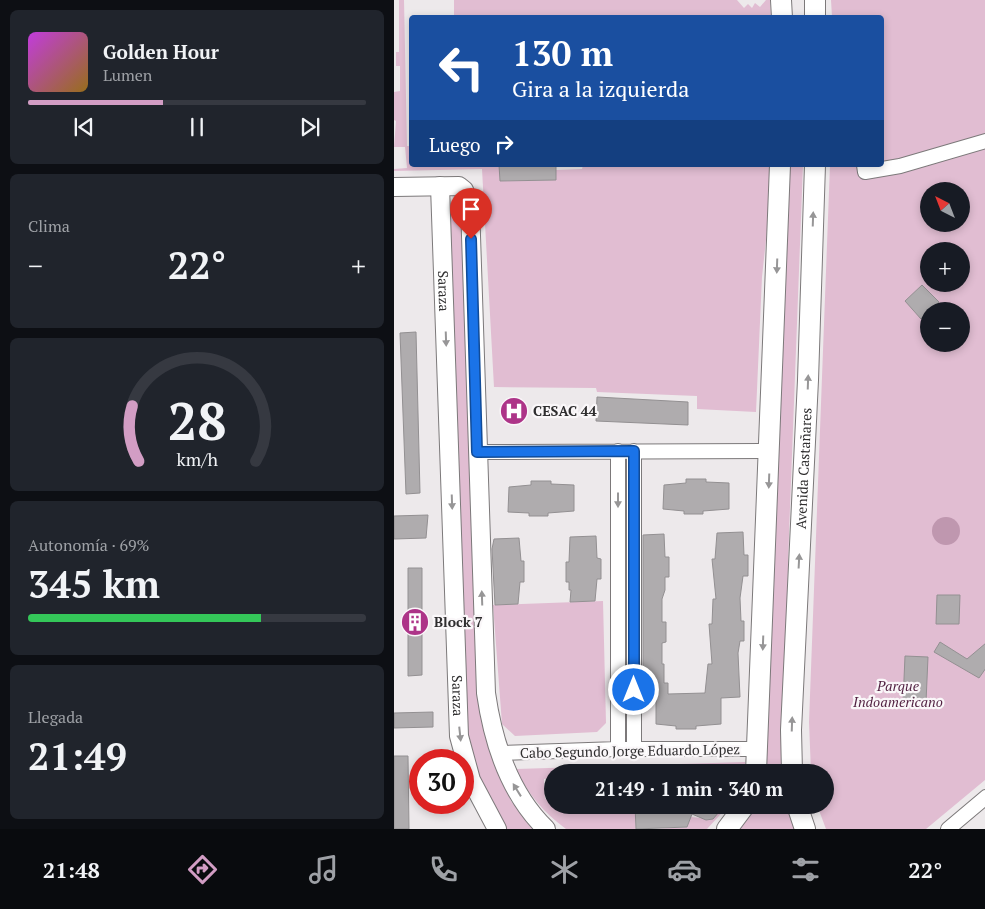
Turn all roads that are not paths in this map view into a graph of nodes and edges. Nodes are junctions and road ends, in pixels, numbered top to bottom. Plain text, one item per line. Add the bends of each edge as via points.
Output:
1 (780, 0) edge
2 (815, 0) edge
3 (782, 15) edge
4 (815, 15) edge
5 (985, 141) edge
6 (780, 167) edge
7 (815, 167) edge
8 (864, 167) edge
9 (440, 186) junction
10 (394, 187) edge
11 (618, 451) junction
12 (634, 451) junction
13 (770, 451) junction
14 (477, 452) junction
15 (634, 749) junction
16 (758, 749) junction
17 (618, 750) junction
18 (501, 753) junction
19 (757, 764) edge
20 (792, 764) edge
21 (985, 797) edge
22 (738, 814) edge
23 (800, 814) edge
24 (496, 829) edge
25 (546, 829) edge
26 (727, 829) edge
27 (805, 829) edge
28 (948, 829) edge

1 - 3 main road
2 - 4 main road
5 - 8 street via 900,166 865,172
6 -> 13 main road
20 -> 7 main road, Avenida Castañares
9 - 10 street
9 - 14 street, Saraza via 459,186 470,205
9 -> 24 street, Saraza via 459,736 472,780
11 - 12 street
11 - 14 street
11 -> 17 street
12 - 13 street
12 - 15 street
13 -> 16 main road
18 -> 14 street, Saraza via 485,683
15 - 16 street, Cabo Segundo Jorge Eduardo López
15 - 17 street, Cabo Segundo Jorge Eduardo López
16 - 19 main road
17 - 18 street, Cabo Segundo Jorge Eduardo López
25 -> 18 street, Saraza via 513,783
21 - 28 street
22 - 26 main road
23 - 27 main road

